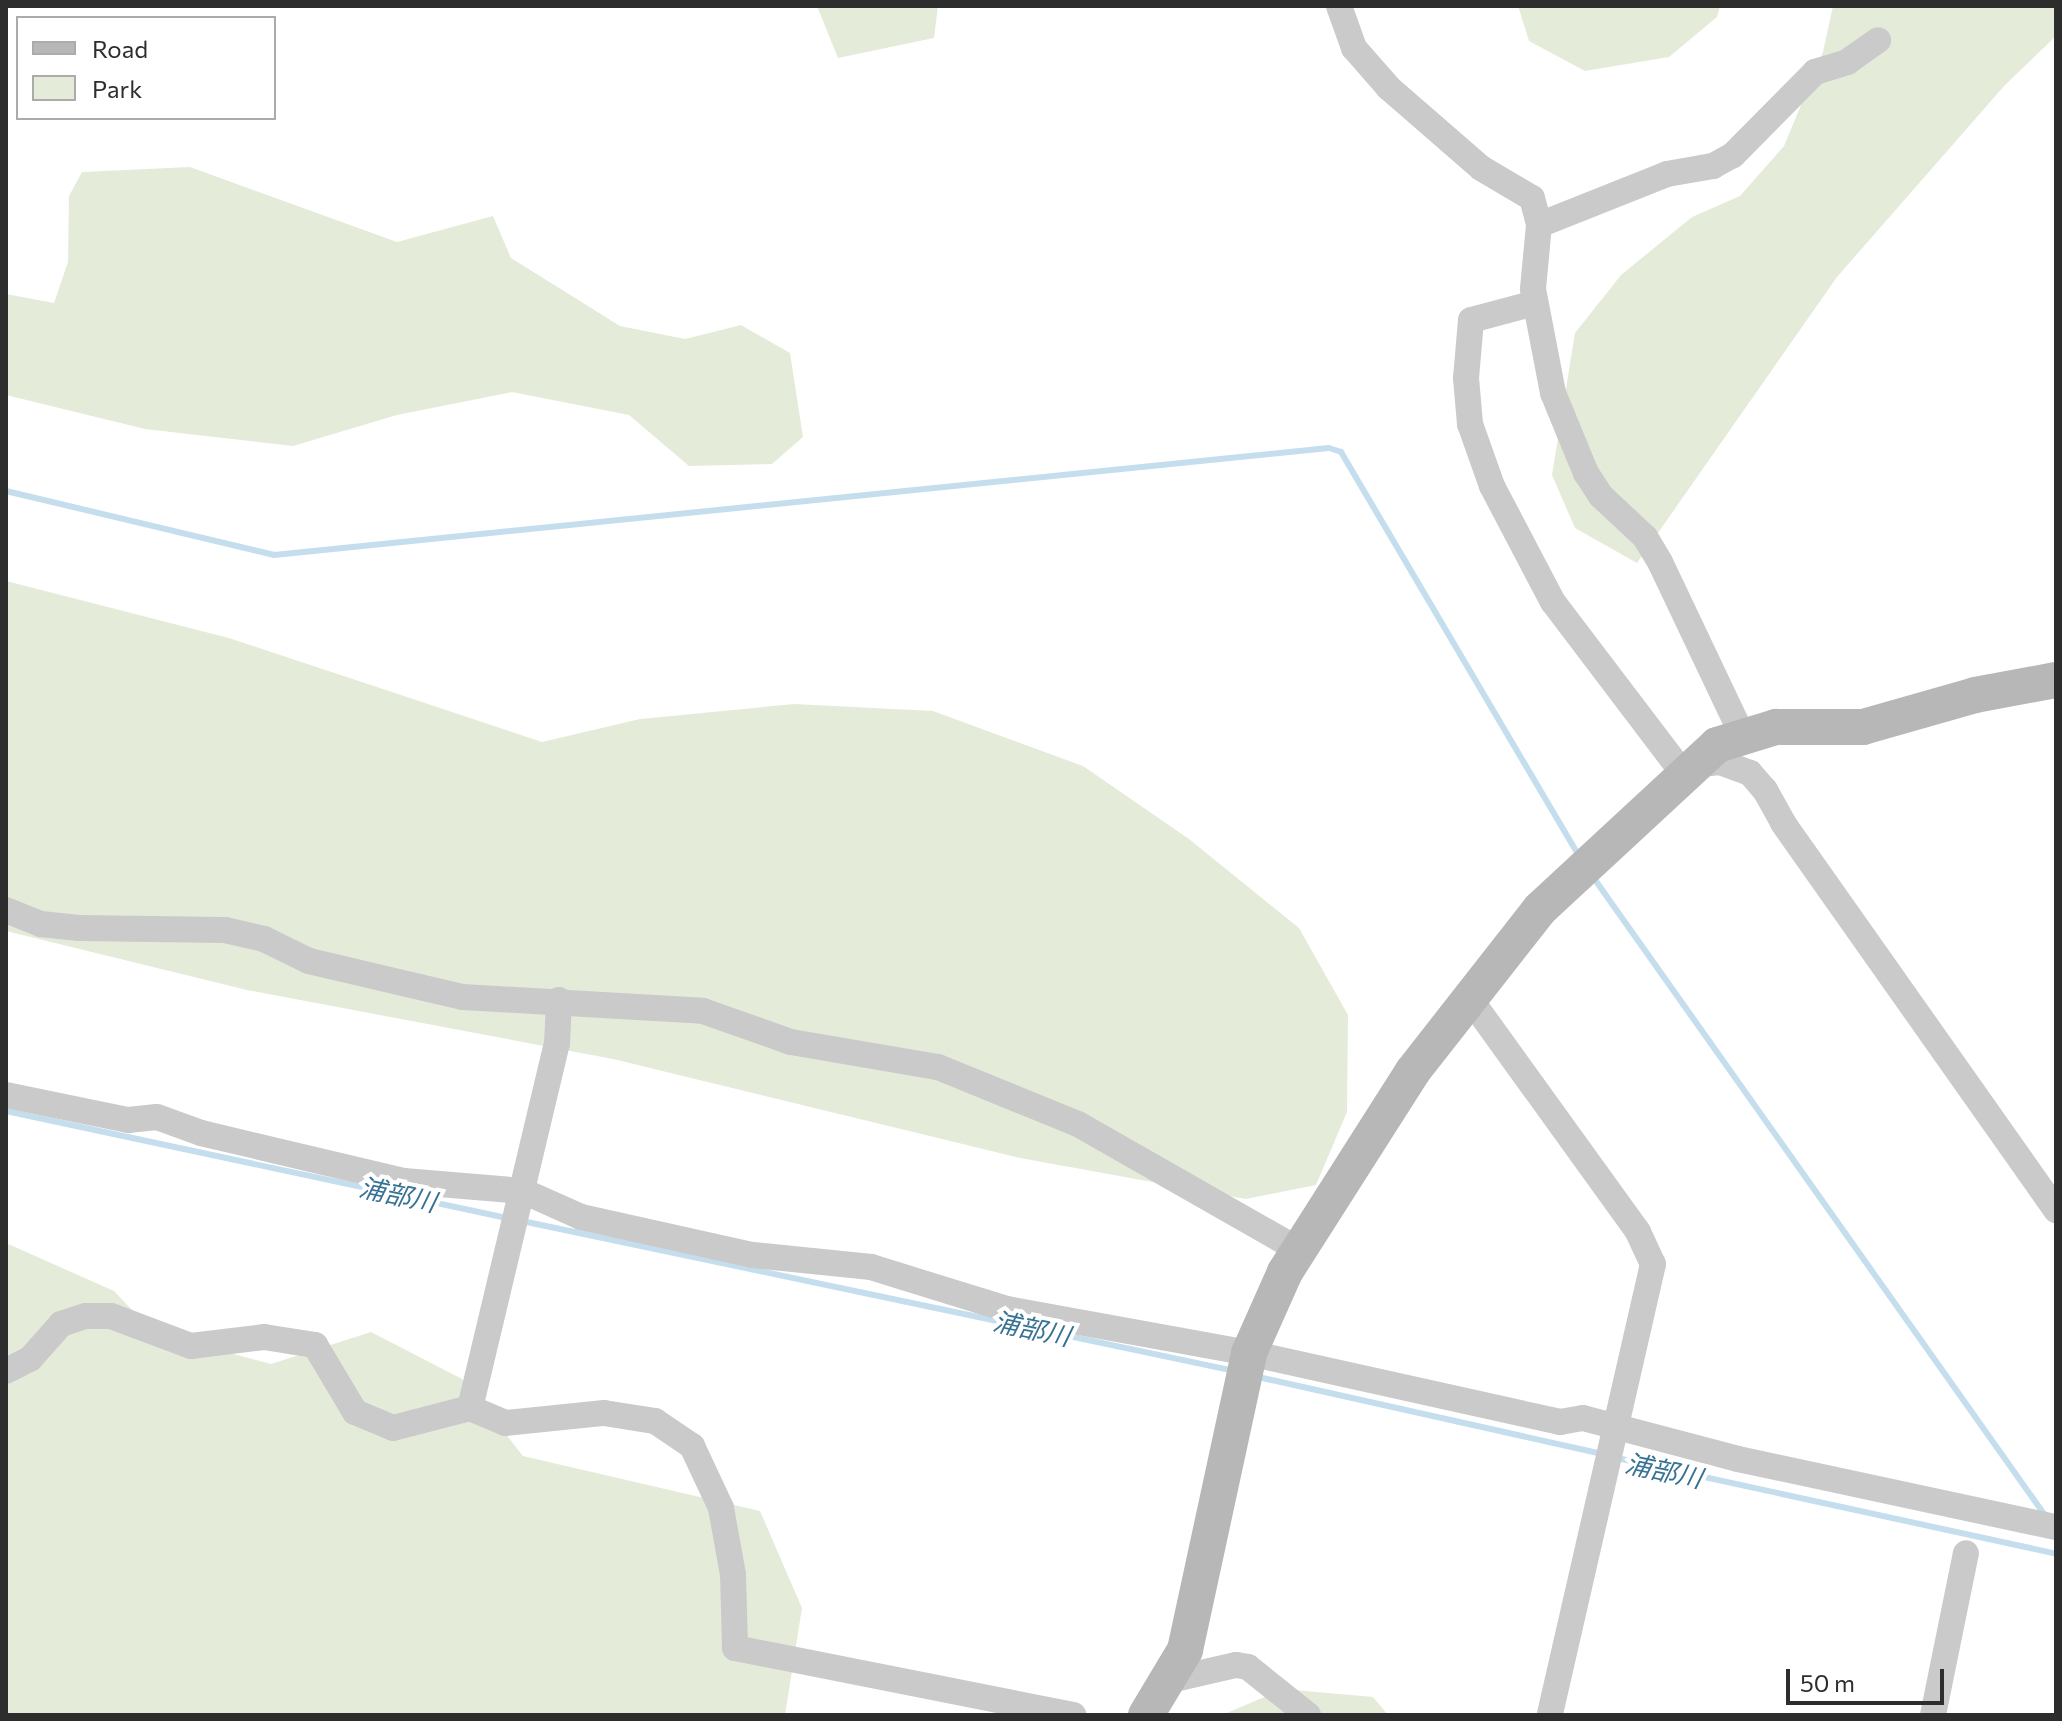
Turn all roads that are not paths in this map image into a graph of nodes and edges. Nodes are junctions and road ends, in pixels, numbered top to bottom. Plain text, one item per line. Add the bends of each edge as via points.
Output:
1 (1339, 6) edge
2 (1878, 40) dead end
3 (1539, 225) junction
4 (1535, 303) junction
5 (2056, 680) edge
6 (1742, 735) junction
7 (1687, 769) junction
8 (6, 910) edge
9 (1468, 996) junction
10 (559, 1000) junction
11 (6, 1095) edge
12 (523, 1191) junction
13 (2056, 1210) edge
14 (1299, 1250) junction
15 (1249, 1353) junction
16 (6, 1371) edge
17 (470, 1408) junction
18 (1617, 1428) junction
19 (2056, 1527) edge
20 (1966, 1553) dead end
21 (1170, 1680) junction
22 (1073, 1715) edge
23 (1146, 1715) edge
24 (1308, 1715) edge
25 (1550, 1715) edge
26 (1933, 1715) edge

1 - 3 street via 1354,48 1389,88 1481,168 1532,198
2 - 3 street via 1847,62 1815,72 1733,155 1713,166 1667,174
3 - 4 street
4 - 6 street via 1553,393 1586,473 1601,496 1645,537 1660,562
4 - 7 street via 1471,320 1466,378 1470,424 1492,486 1553,602
5 - 6 street via 1975,695 1863,727 1776,727
6 - 7 street
7 - 9 street via 1540,909
7 - 13 street via 1720,762 1750,773 1765,790
8 - 10 street via 41,924 79,928 225,930 264,939 309,961 463,997
9 - 14 street via 1413,1071
9 - 18 street via 1638,1232 1653,1264
10 - 12 street via 557,1044
10 - 14 street via 632,1010 703,1011 791,1042 938,1067 1078,1124
11 - 12 street via 128,1120 157,1117 216,1137 404,1181
12 - 15 street via 581,1217 753,1255 871,1267 1007,1309
12 - 17 street
14 - 15 street
15 - 18 street via 1560,1422 1583,1418
15 - 21 street via 1193,1620
16 - 17 street via 30,1359 61,1324 111,1316 191,1346 264,1337 315,1345 355,1412 393,1428
17 - 22 street via 505,1423 633,1415 679,1433 692,1446 721,1508 733,1575 735,1648
18 - 19 street
18 - 25 street
20 - 26 street
21 - 23 street
21 - 24 street via 1248,1667

